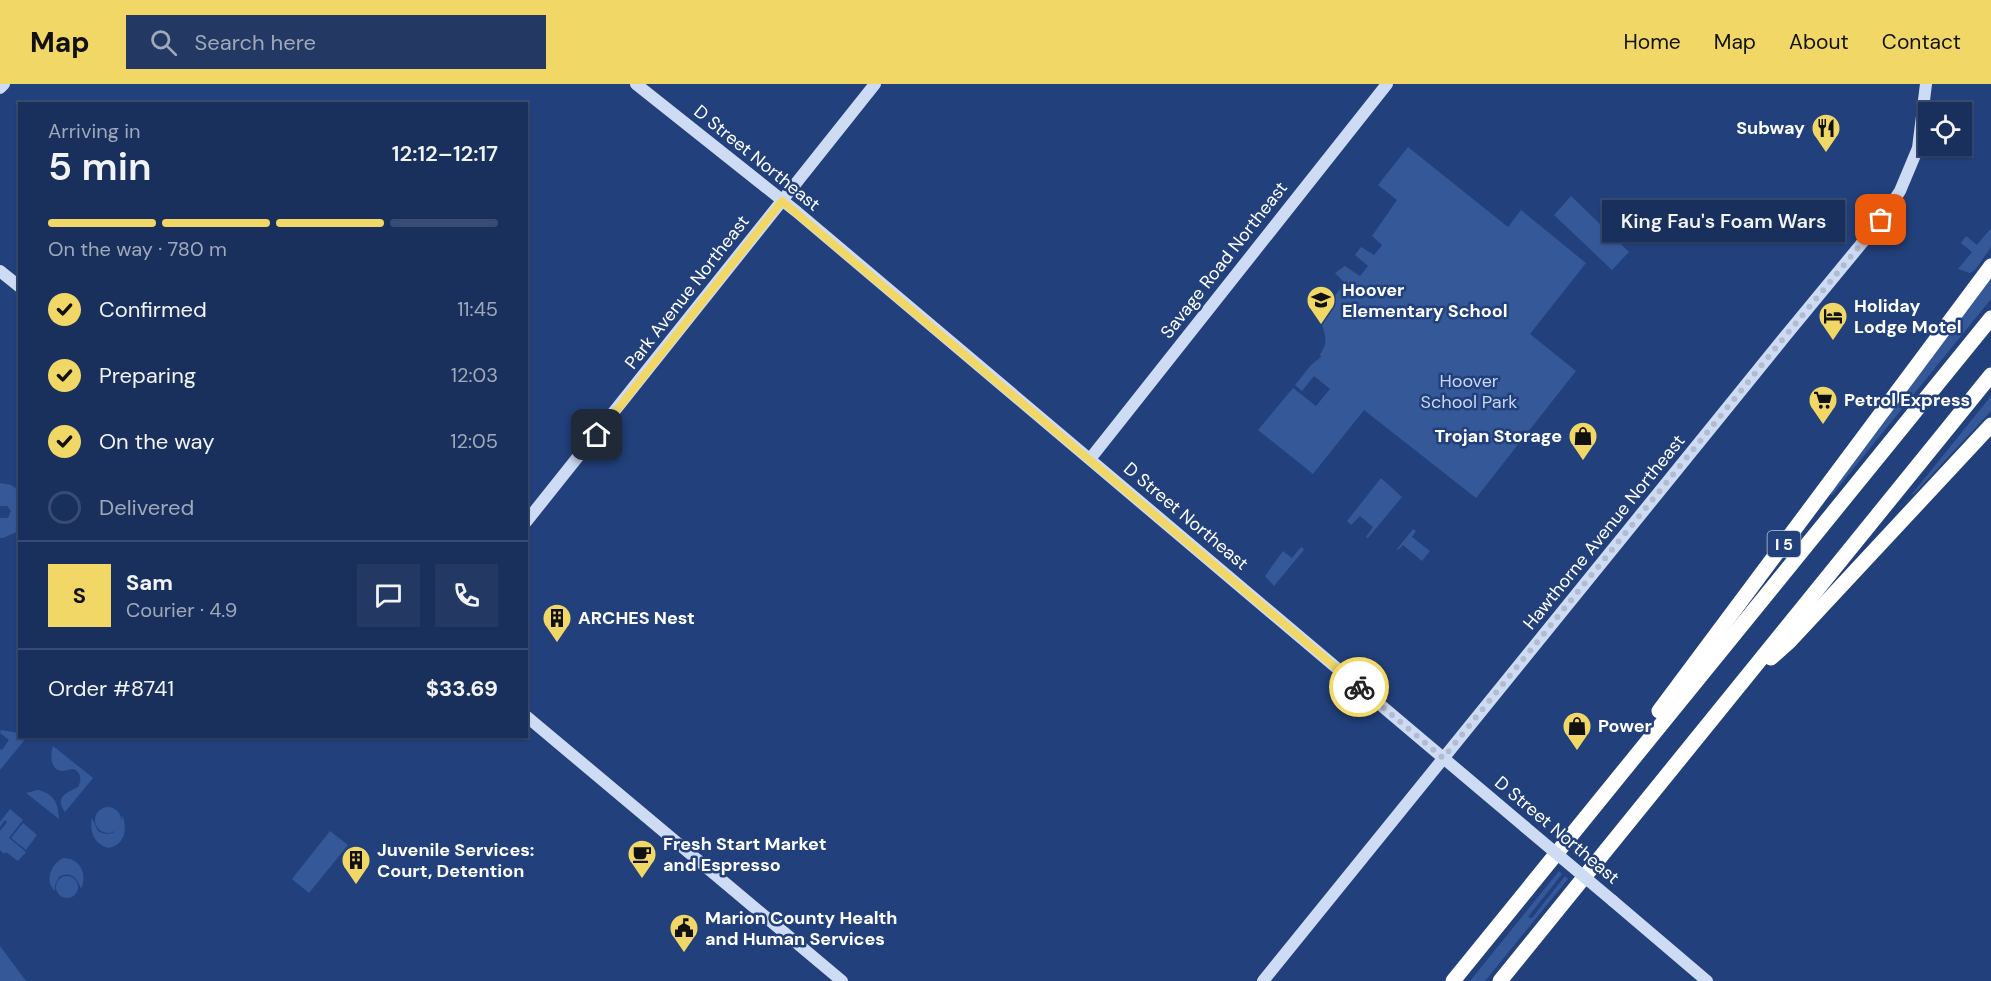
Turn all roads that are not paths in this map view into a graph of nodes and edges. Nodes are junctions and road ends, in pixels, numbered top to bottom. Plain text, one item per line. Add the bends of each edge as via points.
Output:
1 (4, 84) edge
2 (636, 84) edge
3 (875, 84) edge
4 (1387, 84) edge
5 (1926, 84) edge
6 (0, 88) edge
7 (782, 201) junction
8 (1991, 266) edge
9 (0, 271) edge
10 (18, 285) edge
11 (1991, 318) edge
12 (1991, 375) edge
13 (1991, 425) edge
14 (1090, 459) junction
15 (528, 519) edge
16 (1733, 692) junction
17 (528, 718) edge
18 (1443, 758) junction
19 (1580, 825) junction
20 (842, 981) edge
21 (1263, 981) edge
22 (1453, 981) edge
23 (1500, 981) edge
24 (1707, 981) edge

1 - 6 street
2 - 7 street, D Street Northeast
3 - 7 street, Park Avenue Northeast
4 - 14 street, Savage Road Northeast
5 - 18 street, Hawthorne Avenue Northeast via 1918,148 1893,204
7 - 14 street, D Street Northeast
7 - 15 street, Park Avenue Northeast
8 - 19 highway, I 5 via 1631,748
9 - 10 street
11 - 19 highway, I 5
12 - 16 highway
13 - 16 highway via 1789,642
14 - 18 street, D Street Northeast
16 - 23 highway
17 - 20 street
18 - 21 street, Hawthorne Avenue Northeast
18 - 24 street, D Street Northeast, bridge
19 - 22 highway, I 5

